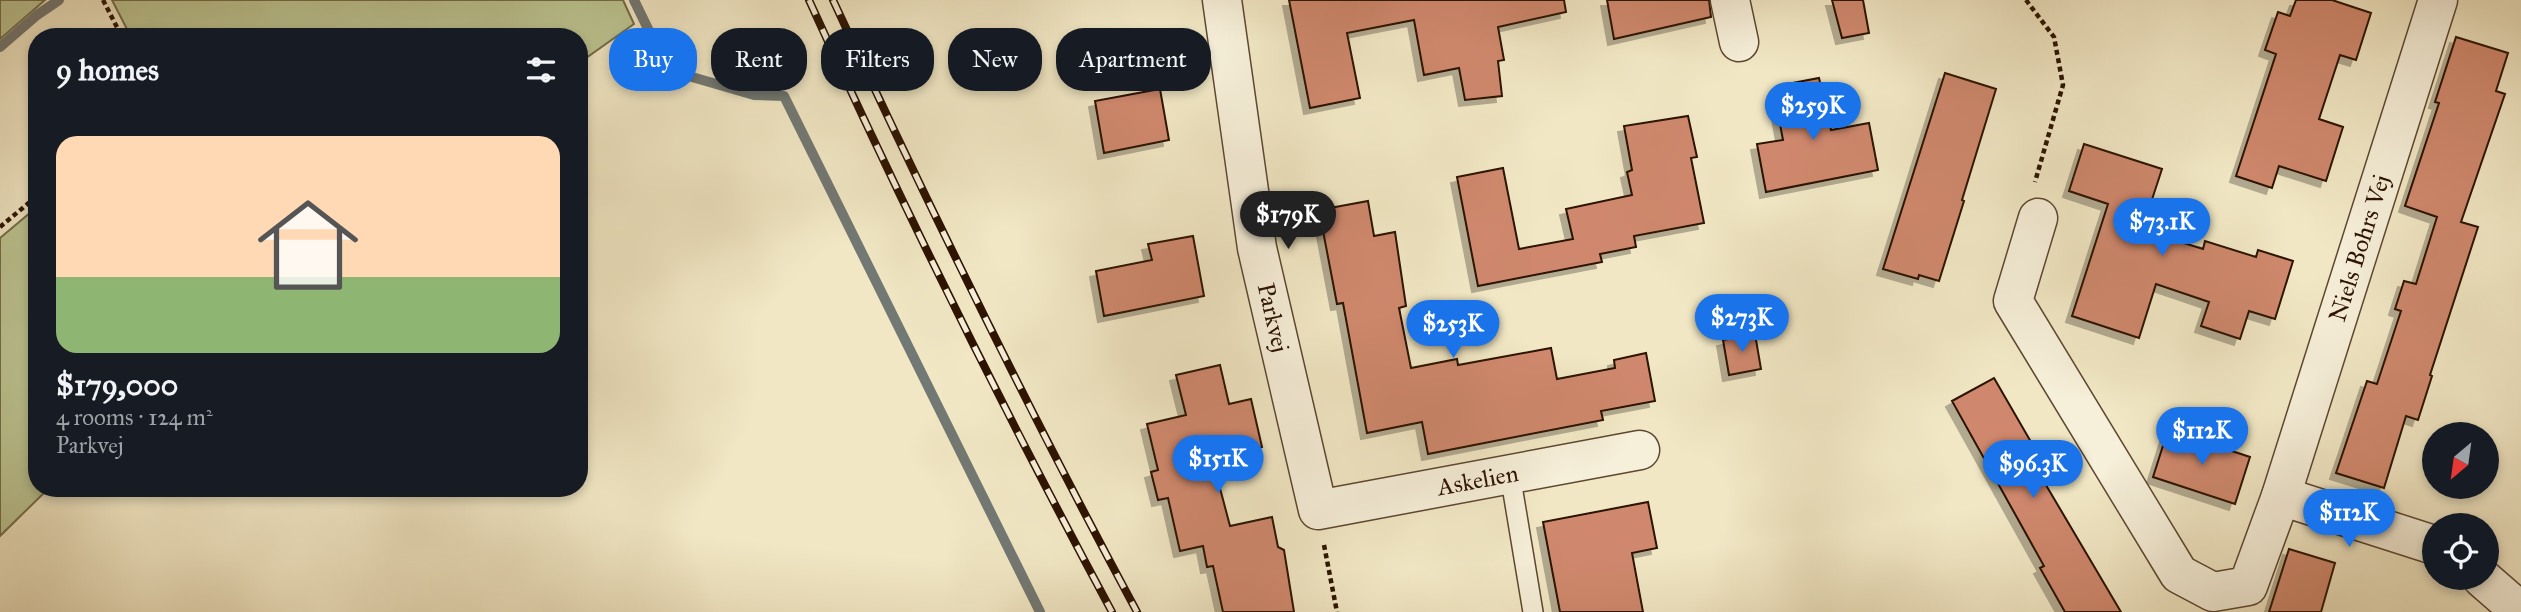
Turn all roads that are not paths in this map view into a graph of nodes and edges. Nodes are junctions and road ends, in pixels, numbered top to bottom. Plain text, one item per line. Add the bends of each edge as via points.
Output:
1 (1222, 0) edge
2 (1730, 0) edge
3 (2438, 0) edge
4 (1739, 42) dead end
5 (2038, 218) road end
6 (1640, 450) dead end
7 (1510, 474) junction
8 (2281, 496) junction
9 (1318, 510) joint
10 (2422, 541) edge
11 (2496, 590) edge
12 (1533, 612) edge
13 (2521, 612) edge

1 - 9 street, Parkvej via 1257,248
2 - 4 street
3 - 8 street, Niels Bohrs Vej
5 - 8 street, Niels Bohrs Vej via 2014,301 2179,574 2213,592 2248,586
6 - 7 street, Askelien
7 - 9 street, Askelien
7 - 12 lane
8 - 10 street
11 - 13 street

